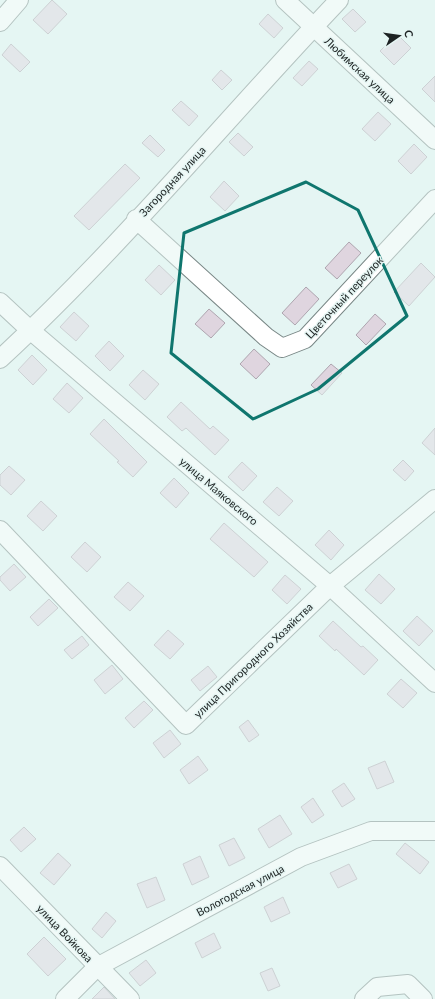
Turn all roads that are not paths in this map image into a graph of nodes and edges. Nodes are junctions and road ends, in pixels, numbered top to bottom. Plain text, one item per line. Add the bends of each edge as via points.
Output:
1 (19, 0) edge
2 (285, 0) edge
3 (339, 0) edge
4 (0, 22) edge
5 (314, 27) junction
6 (435, 140) edge
7 (435, 199) edge
8 (136, 219) junction
9 (0, 302) edge
10 (30, 330) junction
11 (0, 359) edge
12 (435, 499) edge
13 (0, 530) edge
14 (330, 586) junction
15 (435, 683) edge
16 (435, 831) edge
17 (0, 866) edge
18 (97, 967) junction
19 (65, 999) edge
20 (130, 999) edge
21 (364, 999) edge
22 (423, 999) edge

1 - 4 street
2 - 5 street, Любимская улица
3 - 5 street, Загородная улица
5 - 6 street, Любимская улица
5 - 8 street, Загородная улица
7 - 8 street, Цветочный переулок via 305,340 282,348 266,337
8 - 10 street, Загородная улица via 95,267
9 - 10 street, улица Маяковского
10 - 11 street, Загородная улица
10 - 14 street, улица Маяковского
12 - 14 street, улица Пригородного Хозяйства
13 - 14 street, улица Пригородного Хозяйства via 186,725
14 - 15 street, улица Маяковского
16 - 18 street, Вологодская улица via 372,831 301,857
17 - 18 street, улица Войкова
18 - 19 street, Вологодская улица
18 - 20 street, улица Войкова
21 - 22 street via 377,987 408,984

